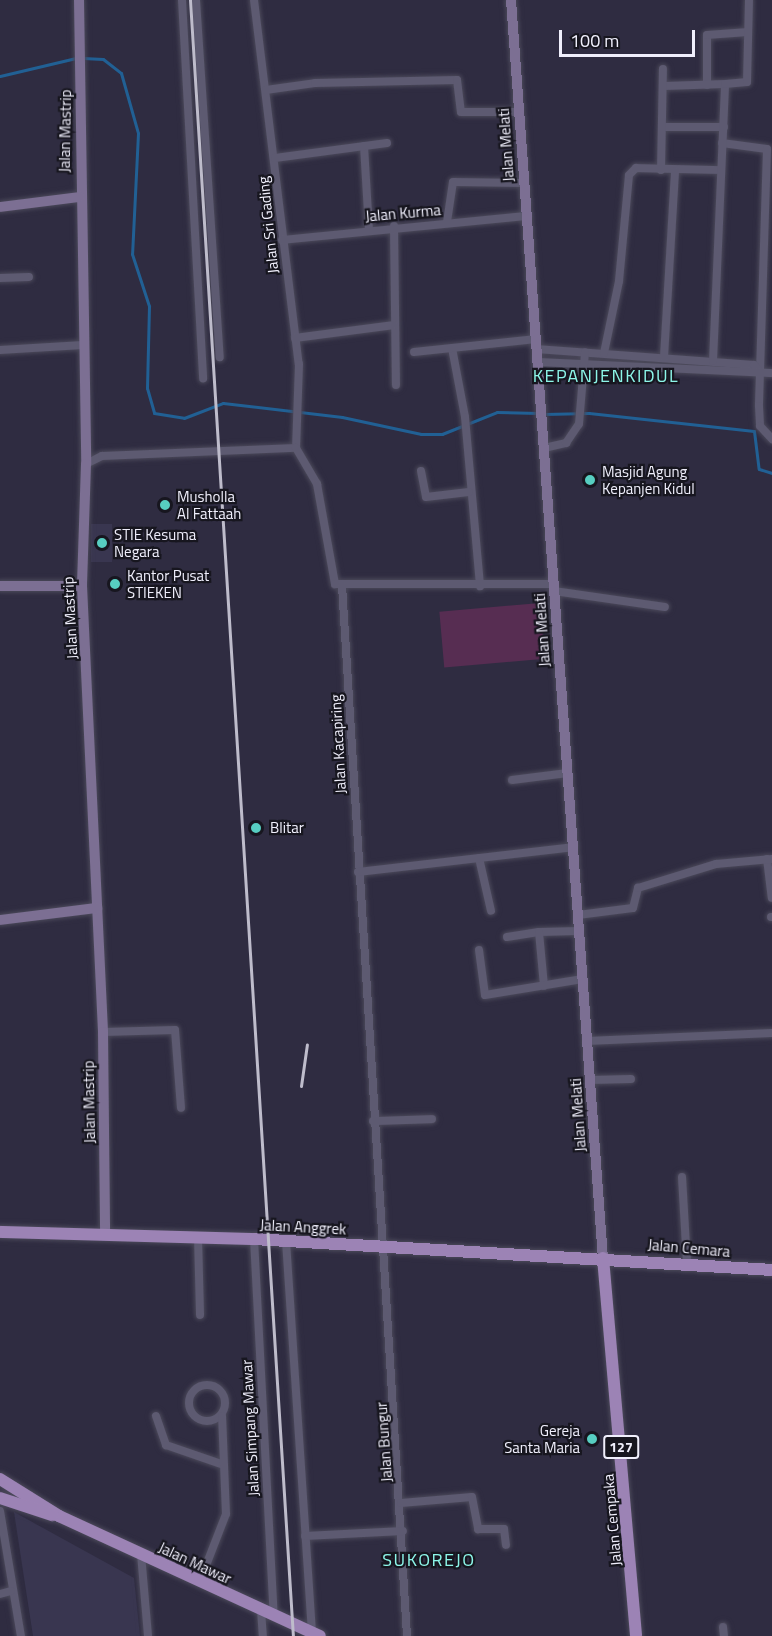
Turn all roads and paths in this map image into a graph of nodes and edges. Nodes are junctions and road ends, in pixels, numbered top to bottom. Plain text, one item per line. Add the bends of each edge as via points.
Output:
1 (79, 0) edge
2 (182, 0) edge
3 (196, 0) edge
4 (254, 0) edge
5 (511, 0) edge
6 (749, 0) edge
7 (748, 32) junction
8 (663, 69) dead end
9 (725, 84) junction
10 (707, 85) junction
11 (664, 86) junction
12 (266, 90) junction
13 (519, 112) junction
14 (665, 127) junction
15 (724, 127) junction
16 (387, 143) dead end
17 (722, 143) junction
18 (364, 146) junction
19 (275, 158) junction
20 (661, 170) junction
21 (675, 171) junction
22 (719, 171) junction
23 (524, 183) junction
24 (79, 197) junction
25 (0, 207) edge
26 (527, 216) junction
27 (447, 222) junction
28 (394, 226) junction
29 (369, 229) junction
30 (282, 240) junction
31 (768, 270) edge
32 (29, 277) dead end
33 (0, 278) edge
34 (394, 325) junction
35 (295, 338) junction
36 (536, 344) junction
37 (83, 345) junction
38 (452, 348) junction
39 (0, 350) edge
40 (414, 351) dead end
41 (585, 352) junction
42 (604, 353) junction
43 (220, 357) dead end
44 (664, 357) junction
45 (696, 360) junction
46 (713, 361) junction
47 (537, 362) junction
48 (584, 365) junction
49 (695, 371) junction
50 (760, 372) junction
51 (772, 373) edge
52 (203, 378) dead end
53 (396, 385) dead end
54 (772, 440) edge
55 (544, 447) junction
56 (296, 448) junction
57 (86, 449) junction
58 (102, 456) junction
59 (86, 464) junction
60 (420, 471) dead end
61 (469, 492) junction
62 (342, 585) junction
63 (0, 586) edge
64 (82, 586) junction
65 (480, 586) junction
66 (554, 587) junction
67 (664, 607) dead end
68 (568, 773) junction
69 (512, 780) dead end
70 (573, 847) junction
71 (479, 858) junction
72 (770, 859) edge
73 (358, 872) junction
74 (772, 898) edge
75 (97, 908) junction
76 (491, 911) dead end
77 (578, 915) junction
78 (0, 920) edge
79 (579, 931) junction
80 (539, 932) junction
81 (507, 937) dead end
82 (479, 950) dead end
83 (583, 979) junction
84 (544, 986) junction
85 (103, 1032) junction
86 (772, 1033) edge
87 (587, 1041) junction
88 (631, 1079) dead end
89 (590, 1080) junction
90 (181, 1108) dead end
91 (432, 1119) dead end
92 (373, 1121) junction
93 (682, 1177) dead end
94 (0, 1232) edge
95 (105, 1233) junction
96 (198, 1237) junction
97 (254, 1239) junction
98 (286, 1241) junction
99 (384, 1247) junction
100 (603, 1258) junction
101 (687, 1263) junction
102 (772, 1270) edge
103 (200, 1315) dead end
104 (156, 1416) dead end
105 (222, 1416) junction
106 (224, 1465) junction
107 (0, 1479) edge
108 (0, 1498) edge
109 (401, 1503) junction
110 (0, 1511) edge
111 (59, 1516) junction
112 (403, 1532) junction
113 (305, 1536) junction
114 (506, 1545) dead end
115 (141, 1554) junction
116 (4, 1567) edge
117 (200, 1581) junction
118 (11, 1591) junction
119 (0, 1594) edge
120 (261, 1610) junction
121 (274, 1616) junction
122 (310, 1634) edge
123 (21, 1636) edge
124 (148, 1636) edge
125 (263, 1636) edge
126 (407, 1636) edge
127 (636, 1636) edge

1 - 24 main road, Jalan Mastrip
2 - 52 street
3 - 43 street
4 - 12 street, Jalan Sri Gading
5 - 13 main road, Jalan Melati
6 - 7 street
7 - 9 street via 747,81
7 - 10 street via 707,35
8 - 11 street
9 - 10 street
9 - 15 street
10 - 11 street
11 - 14 street
12 - 13 street via 315,83 457,80 461,112
12 - 19 street, Jalan Sri Gading
13 - 23 main road, Jalan Melati
14 - 15 street
14 - 20 street
15 - 17 street
16 - 18 street
17 - 22 street
17 - 31 street via 767,149
18 - 19 street
18 - 29 street
19 - 30 street, Jalan Sri Gading
20 - 21 street
20 - 42 street via 636,168 629,175 619,280
21 - 22 street
21 - 44 street
22 - 46 street
23 - 26 main road, Jalan Melati
23 - 27 street via 453,182
24 - 25 main road
24 - 37 main road, Jalan Mastrip
26 - 27 street, Jalan Kurma
26 - 36 main road, Jalan Melati
27 - 28 street, Jalan Kurma
28 - 29 street, Jalan Kurma
28 - 34 street
29 - 30 street, Jalan Kurma
30 - 35 street, Jalan Sri Gading
31 - 50 street
32 - 33 street
34 - 35 street
34 - 53 street
35 - 56 street, Jalan Sri Gading via 301,403
36 - 38 street
36 - 41 street
36 - 47 main road, Jalan Melati
37 - 39 street
37 - 57 main road, Jalan Mastrip
38 - 40 street
38 - 61 street via 465,417
41 - 42 street
41 - 48 street
42 - 44 street
44 - 45 street
45 - 46 street
45 - 49 street
46 - 50 street via 754,365
47 - 48 street
47 - 55 main road, Jalan Melati
48 - 49 street
48 - 55 street via 579,415 566,443
49 - 50 street
50 - 51 street
50 - 54 street via 759,426
55 - 66 main road, Jalan Melati
56 - 58 street
56 - 62 street, Jalan Kacapiring via 317,484 333,583
57 - 58 street
57 - 59 main road, Jalan Mastrip
58 - 59 street
59 - 64 main road, Jalan Mastrip
60 - 61 street via 426,497
61 - 65 street
62 - 65 street
62 - 73 street, Jalan Kacapiring
63 - 64 main road
64 - 75 main road, Jalan Mastrip
65 - 66 street
66 - 67 street
66 - 68 main road, Jalan Melati
68 - 69 street
68 - 70 main road, Jalan Melati
70 - 71 street
70 - 77 main road, Jalan Melati
71 - 73 street
71 - 76 street
72 - 74 street
72 - 77 street via 716,864 642,886 633,908
73 - 92 street, Jalan Kacapiring
75 - 78 main road
75 - 85 main road, Jalan Mastrip
77 - 79 main road, Jalan Melati
79 - 80 street
79 - 83 main road, Jalan Melati
80 - 81 street
80 - 84 street
82 - 84 street via 485,995
83 - 84 street
83 - 87 main road, Jalan Melati
85 - 90 street via 175,1030
85 - 95 main road, Jalan Mastrip
86 - 87 street
87 - 89 main road, Jalan Melati
88 - 89 street
89 - 100 main road, Jalan Melati
91 - 92 street
92 - 99 street, Jalan Kacapiring
93 - 101 street
94 - 95 main road, Jalan Anggrek
95 - 96 main road, Jalan Anggrek
96 - 97 main road, Jalan Anggrek
96 - 103 street
97 - 98 main road, Jalan Anggrek
97 - 121 street, Jalan Simpang Mawar
98 - 99 main road, Jalan Anggrek
98 - 113 street
99 - 100 main road, Jalan Anggrek
99 - 109 street, Jalan Bungur
100 - 101 main road, Jalan Cemara
100 - 127 main road, Jalan Cempaka / 127
101 - 102 main road, Jalan Cemara
104 - 106 street via 166,1445
105 - 105 street via 196,1418 190,1404 196,1389 220,1389 225,1399
105 - 106 street
106 - 117 street via 226,1514
107 - 111 main road, Jalan Mawar
108 - 111 main road, Jalan Mawar
109 - 112 street, Jalan Bungur
109 - 114 street via 472,1497 478,1529 504,1528
110 - 116 street
111 - 115 main road, Jalan Mawar
112 - 113 street
112 - 126 street, Jalan Bungur
113 - 122 street
115 - 117 main road, Jalan Mawar
115 - 124 street
116 - 118 street
117 - 120 main road, Jalan Mawar
118 - 119 street
118 - 123 street
120 - 121 main road, Jalan Mawar
120 - 125 street
121 - 122 main road, Jalan Mawar

